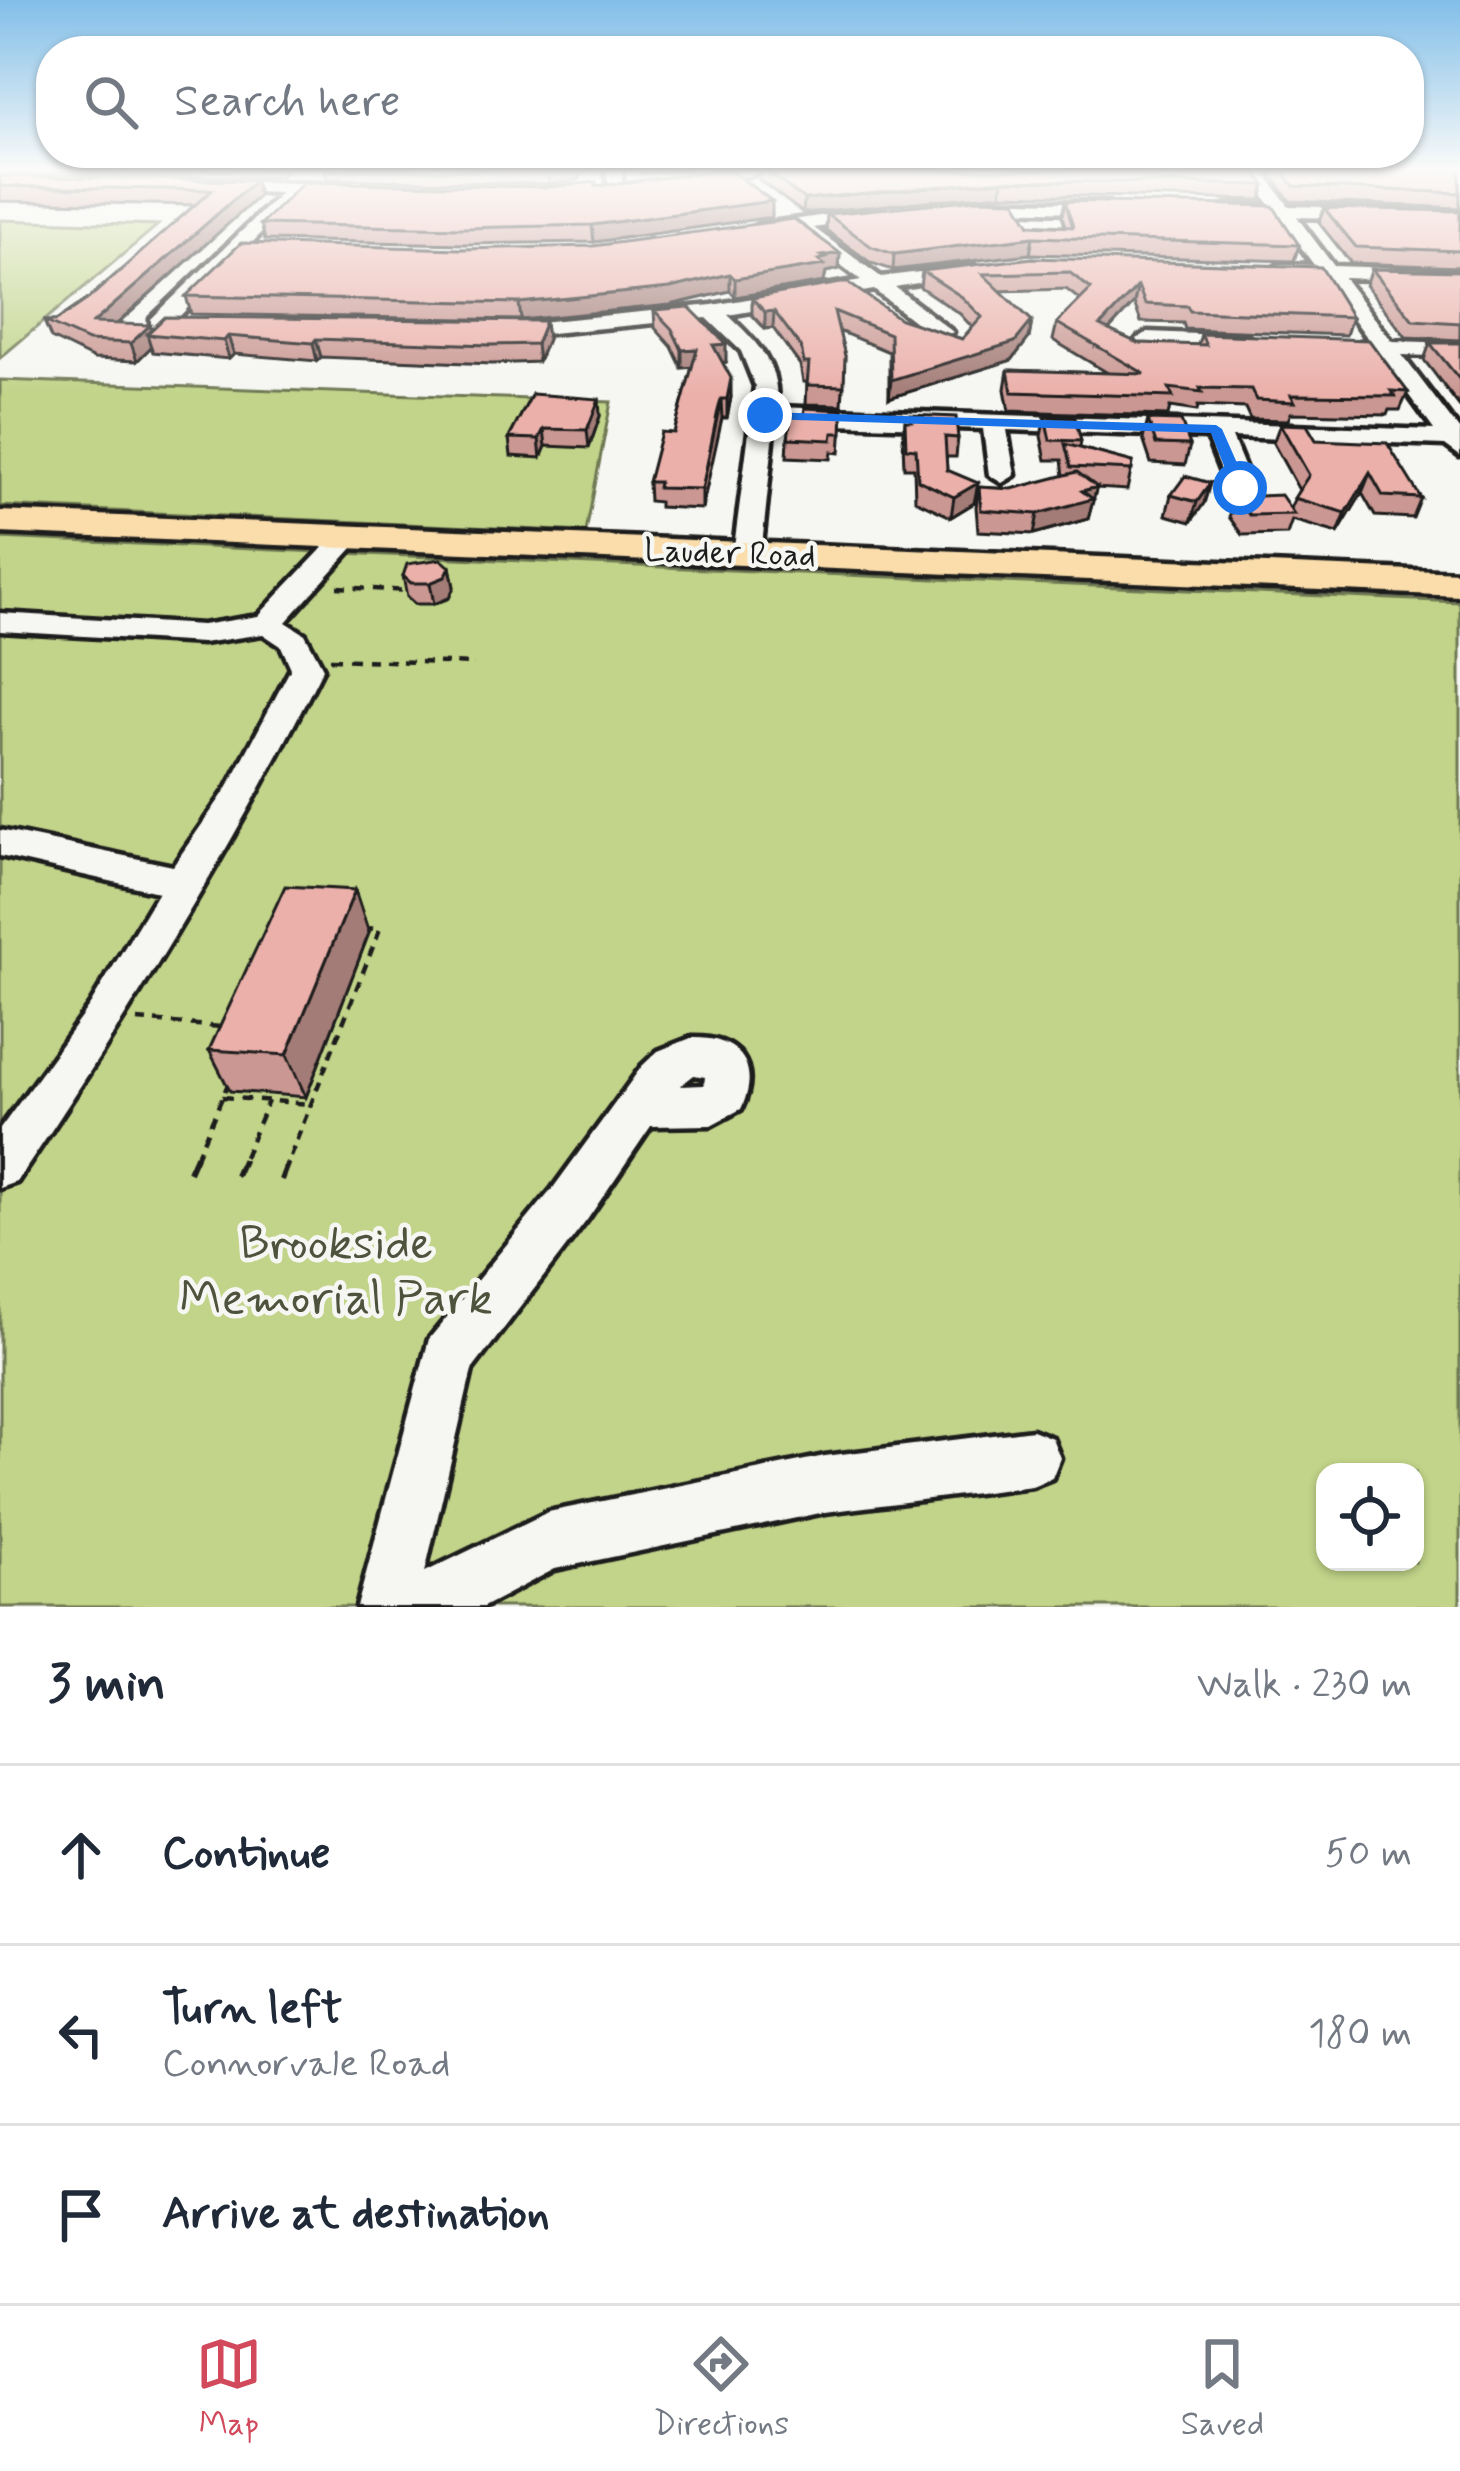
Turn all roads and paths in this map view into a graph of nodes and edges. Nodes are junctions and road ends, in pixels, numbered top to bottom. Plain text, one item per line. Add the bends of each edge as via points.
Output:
1 (236, 245) edge
2 (827, 245) edge
3 (1309, 245) edge
4 (232, 249) junction
5 (256, 250) edge
6 (997, 266) edge
7 (1251, 269) edge
8 (1330, 272) junction
9 (1460, 276) edge
10 (876, 282) junction
11 (712, 311) junction
12 (170, 325) edge
13 (483, 332) edge
14 (942, 332) edge
15 (1148, 339) edge
16 (1267, 343) edge
17 (1338, 346) edge
18 (1386, 347) junction
19 (1460, 350) edge
20 (765, 415) junction
21 (994, 423) junction
22 (1216, 429) junction
23 (1458, 441) edge
24 (1002, 476) dead end
25 (1240, 488) dead end
26 (0, 522) edge
27 (348, 538) junction
28 (747, 555) junction
29 (1460, 584) edge
30 (301, 585) junction
31 (410, 591) edge
32 (0, 622) edge
33 (268, 624) junction
34 (306, 658) junction
35 (474, 664) dead end
36 (0, 843) edge
37 (183, 882) junction
38 (360, 928) dead end
39 (105, 1017) junction
40 (231, 1028) edge
41 (230, 1080) edge
42 (222, 1097) junction
43 (268, 1101) junction
44 (311, 1104) junction
45 (640, 1106) dead end
46 (0, 1166) edge
47 (188, 1172) dead end
48 (236, 1176) dead end
49 (281, 1180) dead end
50 (1032, 1458) dead end
51 (387, 1607) edge
52 (421, 1607) edge

1 - 4 street
2 - 10 street
3 - 8 street
4 - 5 street
4 - 12 street
6 - 10 street
7 - 8 street
8 - 9 street
8 - 18 street
10 - 11 street
10 - 14 street
11 - 13 street
11 - 20 street via 751,348 766,386
15 - 16 street
17 - 18 street
18 - 19 street
18 - 23 street
20 - 21 street
20 - 28 street
21 - 22 street
21 - 24 street
22 - 23 street
22 - 25 street
26 - 27 main road, Lauder Road
27 - 28 main road, Lauder Road
27 - 30 street
28 - 29 main road, Lauder Road
30 - 31 path
30 - 33 street
32 - 33 street via 202,634
33 - 34 street
34 - 35 path
34 - 37 street via 304,679 243,792
36 - 37 street
37 - 39 street
38 - 44 path via 380,929
39 - 40 path
39 - 46 street
41 - 42 path
42 - 43 path
42 - 47 path
43 - 44 path
43 - 48 path
44 - 49 path
45 - 51 street via 448,1358
50 - 52 street via 825,1484 548,1541

